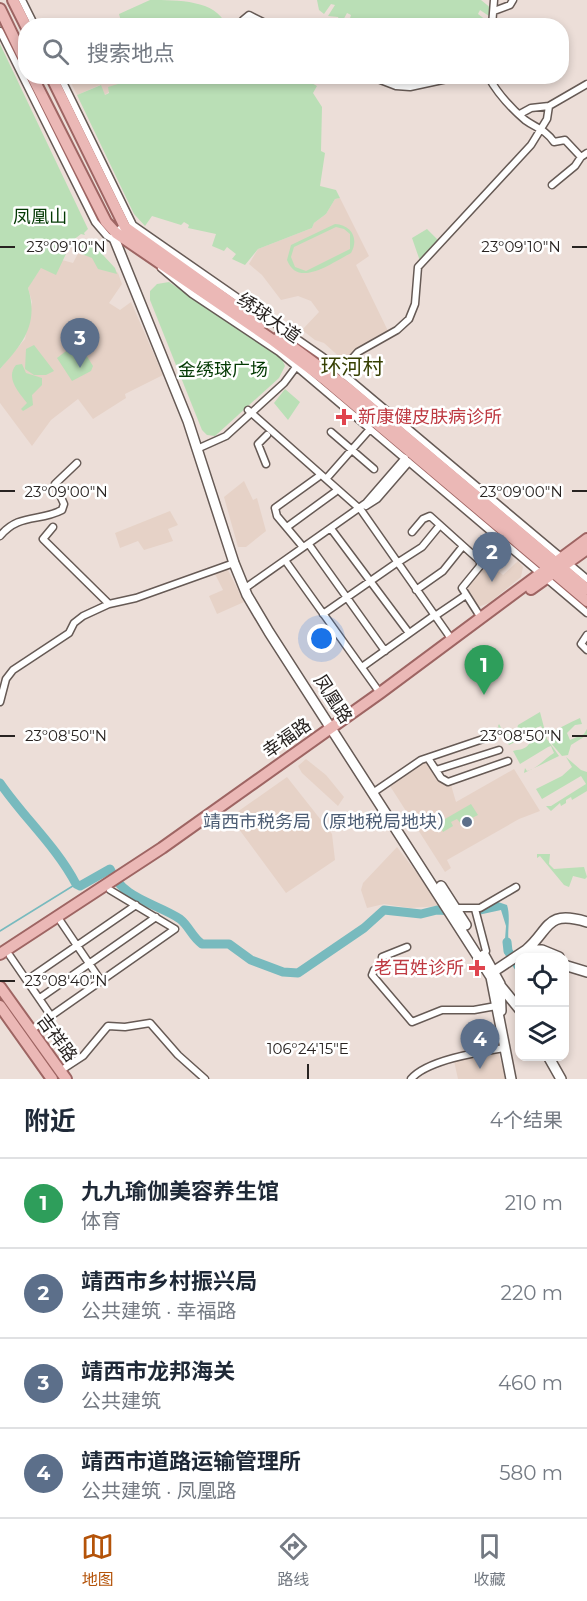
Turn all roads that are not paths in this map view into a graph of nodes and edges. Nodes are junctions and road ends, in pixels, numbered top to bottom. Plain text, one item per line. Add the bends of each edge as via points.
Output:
1 (13, 0) edge
2 (22, 0) edge
3 (494, 0) edge
4 (513, 0) edge
5 (0, 9) edge
6 (494, 11) junction
7 (23, 12) junction
8 (24, 18) edge
9 (28, 18) edge
10 (493, 18) edge
11 (0, 32) edge
12 (18, 46) edge
13 (18, 65) edge
14 (28, 84) edge
15 (36, 84) edge
16 (58, 84) edge
17 (61, 84) edge
18 (391, 84) edge
19 (424, 84) edge
20 (495, 84) edge
21 (587, 84) edge
22 (61, 88) junction
23 (549, 106) junction
24 (520, 114) junction
25 (74, 127) junction
26 (542, 128) junction
27 (55, 133) junction
28 (584, 155) edge
29 (552, 185) dead end
30 (121, 236) junction
31 (236, 296) junction
32 (239, 308) junction
33 (294, 366) junction
34 (341, 371) junction
35 (343, 395) junction
36 (347, 408) junction
37 (248, 413) junction
38 (392, 420) junction
39 (372, 428) junction
40 (331, 432) dead end
41 (267, 435) junction
42 (199, 446) junction
43 (351, 449) junction
44 (406, 456) junction
45 (77, 463) dead end
46 (266, 464) dead end
47 (374, 469) dead end
48 (318, 477) junction
49 (326, 479) junction
50 (452, 481) junction
51 (335, 492) junction
52 (358, 510) junction
53 (483, 514) junction
54 (440, 525) junction
55 (53, 527) dead end
56 (286, 527) junction
57 (487, 528) junction
58 (332, 530) junction
59 (412, 532) dead end
60 (0, 536) edge
61 (587, 539) edge
62 (306, 546) junction
63 (463, 546) junction
64 (587, 549) edge
65 (287, 562) junction
66 (234, 563) junction
67 (396, 563) junction
68 (554, 568) junction
69 (587, 579) edge
70 (371, 582) junction
71 (587, 589) edge
72 (247, 590) junction
73 (416, 590) junction
74 (466, 595) junction
75 (348, 599) junction
76 (587, 601) edge
77 (109, 604) junction
78 (587, 613) edge
79 (323, 614) junction
80 (434, 616) junction
81 (481, 618) junction
82 (409, 633) junction
83 (587, 635) edge
84 (451, 641) junction
85 (587, 650) edge
86 (385, 651) junction
87 (362, 667) junction
88 (380, 693) junction
89 (0, 702) edge
90 (335, 728) junction
91 (489, 737) dead end
92 (499, 750) dead end
93 (428, 758) junction
94 (508, 761) dead end
95 (436, 770) junction
96 (376, 790) junction
97 (113, 886) junction
98 (516, 887) dead end
99 (136, 905) junction
100 (475, 909) junction
101 (454, 912) junction
102 (156, 917) junction
103 (61, 922) junction
104 (587, 923) edge
105 (78, 946) junction
106 (407, 947) dead end
107 (524, 953) edge
108 (5, 955) edge
109 (484, 955) junction
110 (569, 961) edge
111 (515, 962) edge
112 (0, 963) edge
113 (88, 963) junction
114 (587, 966) edge
115 (569, 967) edge
116 (587, 972) edge
117 (27, 980) junction
118 (495, 980) junction
119 (101, 981) junction
120 (0, 987) edge
121 (40, 998) junction
122 (496, 1005) junction
123 (0, 1006) edge
124 (515, 1007) edge
125 (51, 1016) junction
126 (31, 1030) junction
127 (504, 1048) junction
128 (549, 1061) edge
129 (56, 1075) edge
130 (205, 1079) edge
131 (411, 1079) edge
132 (511, 1079) edge
133 (516, 1079) edge
134 (559, 1079) edge

1 - 7 main road
2 - 7 street
3 - 6 street
4 - 6 street
5 - 12 main road
6 - 10 street
7 - 8 main road
7 - 9 street
11 - 13 street
14 - 27 street
15 - 27 main road, 绣球大道
16 - 22 main road, 绣球大道
17 - 22 street
18 - 19 street
20 - 24 street
21 - 23 street
22 - 25 main road, 绣球大道
22 - 31 street via 133,225
23 - 24 street
23 - 26 street
24 - 26 street
25 - 27 main road
25 - 30 main road, 绣球大道
26 - 28 street via 556,144 567,141
26 - 34 street via 531,145 418,267 410,319 358,352
27 - 30 main road, 绣球大道 via 106,222
28 - 29 street
30 - 32 main road, 绣球大道
30 - 33 street
30 - 35 main road, 绣球大道 via 271,339
30 - 42 main road, 凤凰路
31 - 32 street
31 - 34 street
32 - 38 main road, 绣球大道
33 - 36 street
33 - 37 street
34 - 38 street
35 - 36 street
35 - 39 main road, 绣球大道
36 - 39 street
37 - 41 street
37 - 42 street via 220,440
37 - 49 street
38 - 50 main road, 绣球大道
39 - 43 street
39 - 44 main road, 绣球大道
40 - 43 street
41 - 46 street via 258,444
41 - 48 street
42 - 66 main road, 凤凰路
42 - 72 main road, 凤凰路
43 - 47 street
43 - 49 street
44 - 50 main road, 绣球大道
44 - 52 street
45 - 60 street via 54,484 64,504 62,510 24,518
48 - 51 street
48 - 56 street via 276,506 277,516
49 - 52 street
50 - 53 main road, 绣球大道
50 - 57 street
50 - 68 main road, 绣球大道 via 498,509 544,549
51 - 52 street
51 - 56 street
52 - 58 street
52 - 62 street
52 - 67 street
53 - 57 street
53 - 68 main road, 绣球大道
54 - 59 street via 428,516
54 - 63 street
54 - 67 street via 425,544
55 - 77 street via 43,539
56 - 62 street
57 - 68 street
58 - 62 street
58 - 70 street
61 - 68 main road, 幸福路
62 - 65 street
62 - 72 street
62 - 75 street
63 - 73 street via 443,571
63 - 74 street via 481,563 463,585
64 - 68 main road, 幸福路
65 - 72 street
65 - 79 street
66 - 72 main road, 凤凰路
66 - 77 street
67 - 70 street
67 - 73 street
67 - 80 street
68 - 69 street
68 - 71 main road, 绣球大道
68 - 76 main road, 绣球大道
68 - 78 street
68 - 81 main road, 幸福路
68 - 90 main road, 幸福路
70 - 75 street
70 - 82 street
72 - 90 main road, 凤凰路
73 - 80 street
74 - 80 street
74 - 81 street
75 - 79 street
75 - 86 street
77 - 89 street via 83,615 69,633 13,670 6,679
79 - 87 street
80 - 82 street
80 - 84 street
81 - 84 main road, 幸福路
82 - 86 street
83 - 85 street via 581,644
84 - 88 main road, 幸福路
86 - 87 street
87 - 88 street
88 - 90 main road, 幸福路
90 - 96 main road, 凤凰路
90 - 97 main road, 幸福路
90 - 101 main road, 凤凰路 via 444,903
91 - 93 street
92 - 95 street
93 - 95 street
93 - 96 street
94 - 95 street via 448,782
96 - 101 main road, 凤凰路
97 - 99 street
97 - 103 main road, 幸福路
97 - 108 main road, 幸福路
98 - 100 street
99 - 102 street
99 - 105 street
100 - 101 street
100 - 109 street
101 - 109 main road, 凤凰路 via 464,921
101 - 118 main road, 凤凰路
102 - 113 street
102 - 119 street via 174,927 173,932
103 - 105 street
103 - 108 main road, 幸福路
104 - 107 main road via 558,925
105 - 113 street
105 - 117 street
106 - 122 street via 382,957 383,964 372,975 412,1022 442,1010
108 - 112 main road, 幸福路
108 - 117 street
109 - 118 main road, 凤凰路
110 - 114 main road
111 - 118 main road
113 - 119 street
113 - 121 street
115 - 116 main road
117 - 121 street
118 - 122 main road, 凤凰路
118 - 124 main road
118 - 133 main road, 凤凰路
119 - 125 street
120 - 126 main road, 吉祥路
121 - 125 street
122 - 127 main road, 凤凰路
123 - 129 main road, 吉祥路
125 - 126 street
126 - 129 main road, 吉祥路
127 - 131 street via 442,1062 416,1072
127 - 132 main road, 凤凰路
128 - 134 main road
129 - 130 street via 83,1056 108,1026 125,1028 150,1023 177,1055

